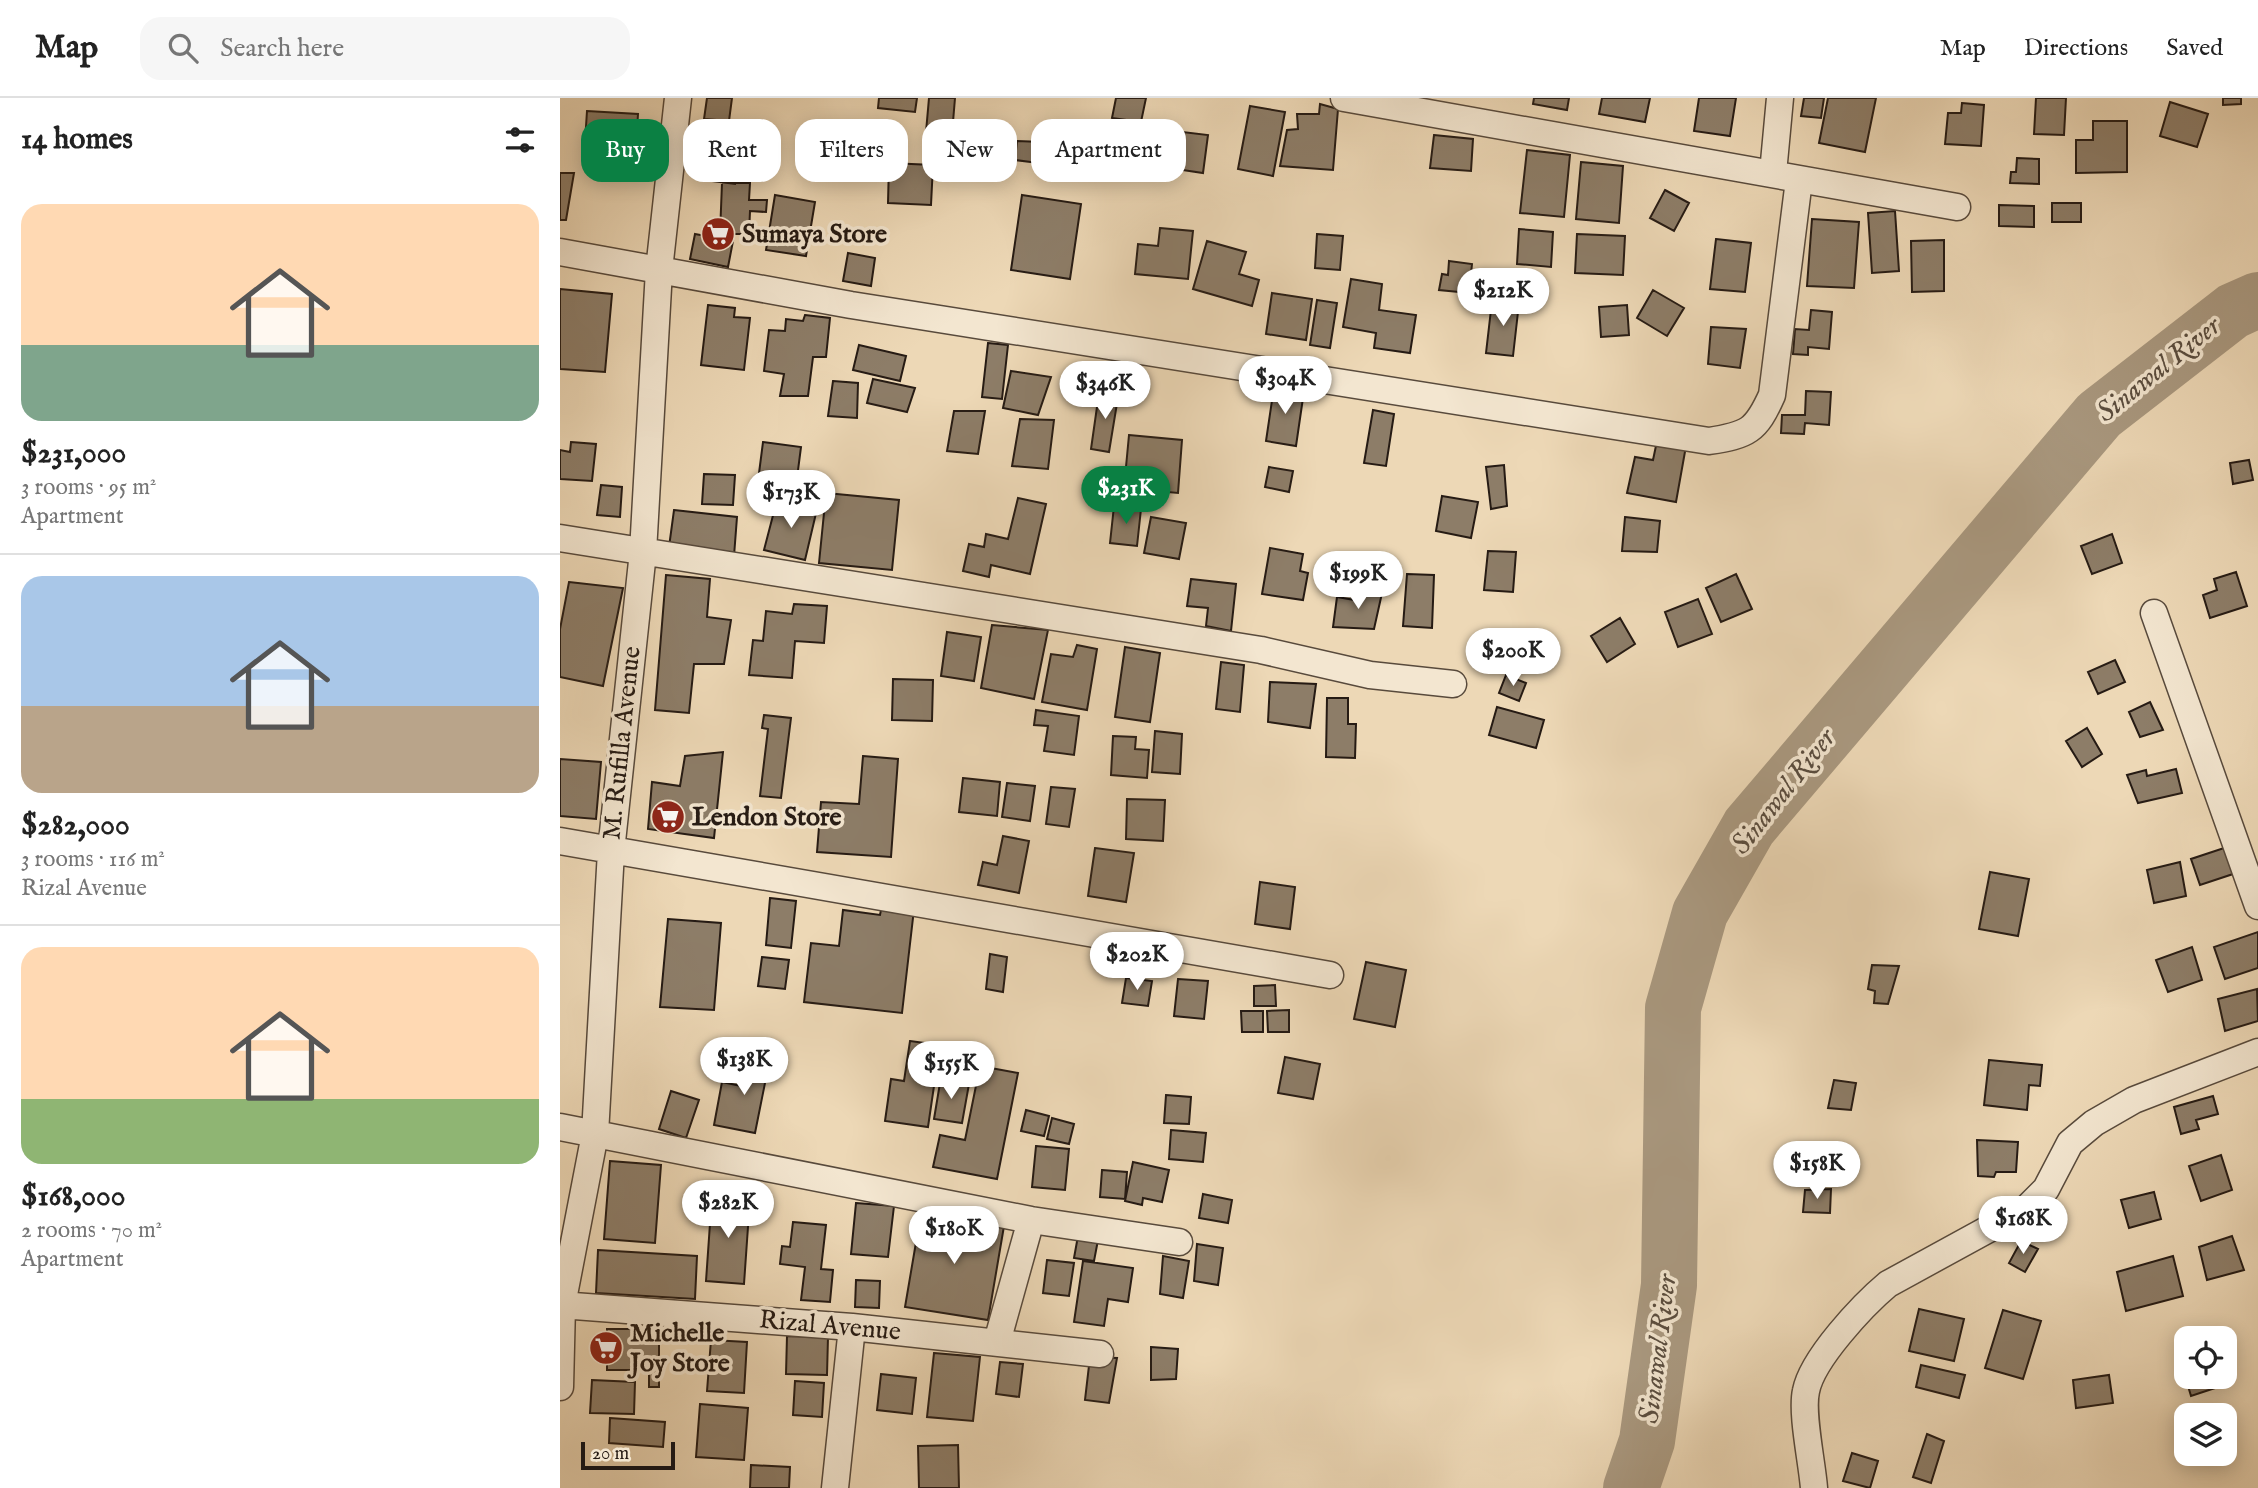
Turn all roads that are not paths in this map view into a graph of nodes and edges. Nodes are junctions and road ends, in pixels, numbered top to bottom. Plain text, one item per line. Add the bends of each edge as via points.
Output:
1 (678, 98) edge
2 (1344, 98) edge
3 (1780, 98) edge
4 (1773, 173) junction
5 (1799, 180) junction
6 (1957, 207) dead end
7 (560, 252) edge
8 (659, 270) junction
9 (560, 538) edge
10 (643, 552) junction
11 (2154, 613) dead end
12 (1453, 684) dead end
13 (560, 841) edge
14 (611, 851) junction
15 (2258, 906) edge
16 (1330, 975) dead end
17 (2258, 1052) edge
18 (560, 1127) edge
19 (595, 1134) junction
20 (1031, 1220) junction
21 (1179, 1242) dead end
22 (561, 1305) edge
23 (852, 1327) junction
24 (997, 1342) junction
25 (1100, 1353) dead end
26 (560, 1387) edge
27 (835, 1488) edge
28 (1814, 1488) edge

1 - 8 street, M. Rufilla Avenue
2 - 4 street
3 - 4 street
4 - 5 street
5 - 6 street
5 - 8 street via 1772,395 1760,422 1743,433 1709,440 864,307
7 - 8 street
8 - 10 street, M. Rufilla Avenue
9 - 10 street
10 - 12 street via 1261,650 1370,675
10 - 14 street, M. Rufilla Avenue
11 - 15 street
13 - 14 street
14 - 16 street
14 - 19 street, M. Rufilla Avenue
17 - 28 street via 2134,1100 2094,1123 2070,1143 2046,1189 2027,1208 1888,1284 1873,1297 1820,1362 1805,1392
18 - 19 street
19 - 20 street
19 - 22 street, M. Rufilla Avenue
20 - 21 street
20 - 24 street
22 - 23 street, Rizal Avenue
22 - 26 street, M. Rufilla Avenue
23 - 24 street, Rizal Avenue
23 - 27 street
24 - 25 street, Rizal Avenue

